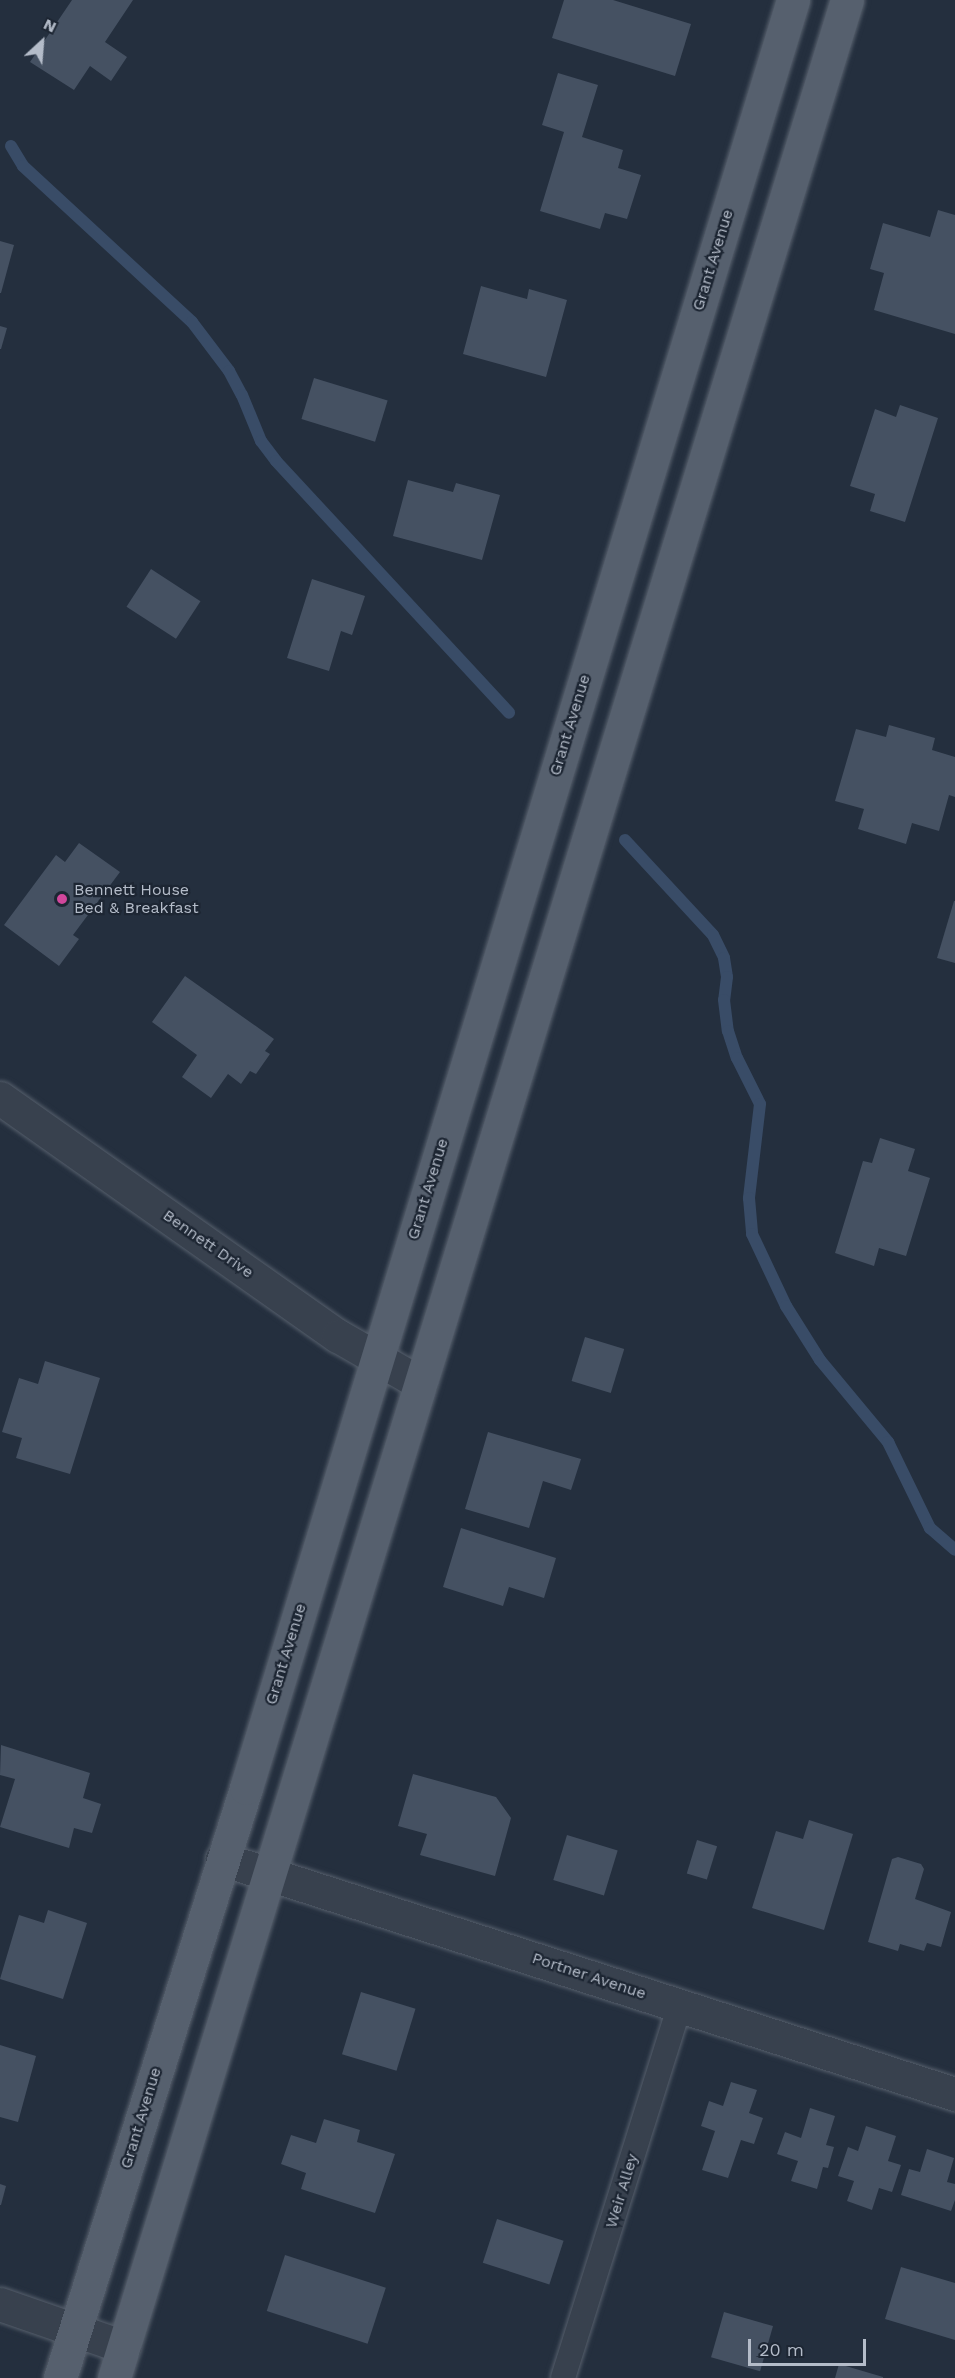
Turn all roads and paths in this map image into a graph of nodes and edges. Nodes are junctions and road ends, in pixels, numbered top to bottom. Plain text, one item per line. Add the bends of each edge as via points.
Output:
1 (793, 0) edge
2 (846, 0) edge
3 (0, 1098) edge
4 (376, 1358) junction
5 (420, 1383) junction
6 (222, 1858) junction
7 (269, 1873) junction
8 (680, 2004) junction
9 (955, 2094) edge
10 (0, 2304) edge
11 (75, 2330) junction
12 (124, 2347) junction
13 (60, 2378) edge
14 (114, 2378) edge
15 (563, 2378) edge

1 - 4 main road, Grant Avenue
2 - 5 main road
3 - 4 street, Bennett Drive via 338,1336
4 - 5 street, Bennett Drive
4 - 6 main road, Grant Avenue
5 - 7 main road
6 - 7 street, Portner Avenue
6 - 11 main road, Grant Avenue
7 - 8 street, Portner Avenue
7 - 12 main road
8 - 9 street, Portner Avenue
8 - 15 lane, Weir Alley
10 - 11 street
11 - 12 street
11 - 13 main road, Grant Avenue
12 - 14 main road

